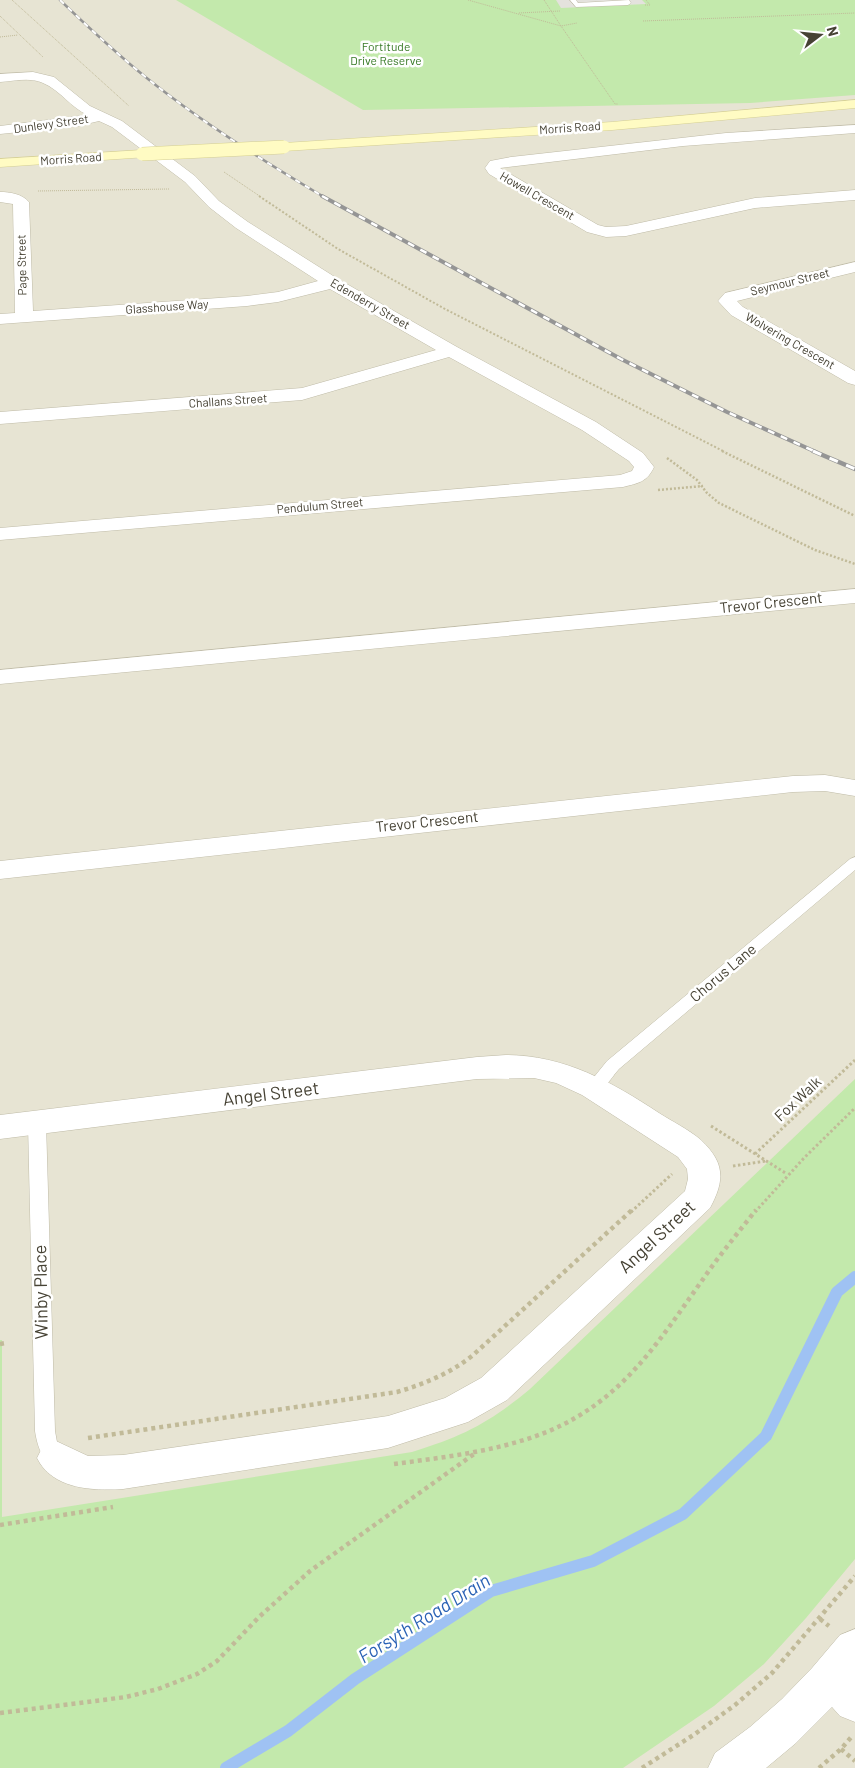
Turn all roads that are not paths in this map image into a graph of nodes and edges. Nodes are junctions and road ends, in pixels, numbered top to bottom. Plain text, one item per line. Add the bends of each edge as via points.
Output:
1 (573, 0) edge
2 (626, 0) edge
3 (0, 78) edge
4 (855, 104) edge
5 (786, 109) junction
6 (855, 115) edge
7 (102, 116) junction
8 (799, 118) junction
9 (855, 129) edge
10 (0, 130) edge
11 (284, 147) junction
12 (0, 161) edge
13 (855, 195) edge
14 (0, 197) edge
15 (855, 268) edge
16 (332, 283) junction
17 (727, 301) joint
18 (24, 317) junction
19 (0, 318) edge
20 (451, 351) junction
21 (855, 379) edge
22 (0, 418) edge
23 (640, 475) joint
24 (0, 534) edge
25 (855, 596) edge
26 (0, 677) edge
27 (855, 788) edge
28 (855, 862) edge
29 (0, 870) edge
30 (594, 1087) junction
31 (37, 1123) junction
32 (0, 1128) edge
33 (51, 1451) joint
34 (848, 1676) edge
35 (730, 1768) edge

1 - 2 lane via 576,5 628,3
3 - 7 street, Edenderry Street via 45,78 85,109
4 - 5 street, Morris Road
5 - 8 street
5 - 11 street, Morris Road via 612,126
6 - 8 street, Morris Road
7 - 10 street, Dunlevy Street via 78,122
7 - 16 street, Edenderry Street via 190,179 214,204 242,225
8 - 11 street, Morris Road
9 - 13 street, Howell Crescent via 703,139 511,161 495,164 492,168 593,228 606,232 626,231 762,202
11 - 12 street, Morris Road, bridge
14 - 18 street, Page Street via 21,202
15 - 17 street, Seymour Street via 731,297
16 - 18 street, Glasshouse Way via 278,297 247,301
16 - 20 street, Edenderry Street
17 - 21 street, Wolvering Crescent via 737,311
18 - 19 street, Glasshouse Way
20 - 22 street, Challans Street via 337,385 287,396
20 - 23 street, Edenderry Street via 604,435 641,461 644,467
23 - 24 street, Pendulum Street via 623,481
25 - 26 street, Trevor Crescent
27 - 29 street, Trevor Crescent via 825,783 793,784
28 - 30 lane, Chorus Lane via 612,1065
30 - 31 street, Angel Street via 552,1070 506,1066
30 - 33 street, Angel Street via 692,1151 704,1170 703,1189 698,1199 494,1389 455,1411 388,1432 94,1475 67,1467
31 - 32 street, Angel Street
31 - 33 lane, Winby Place
34 - 35 street via 808,1704

